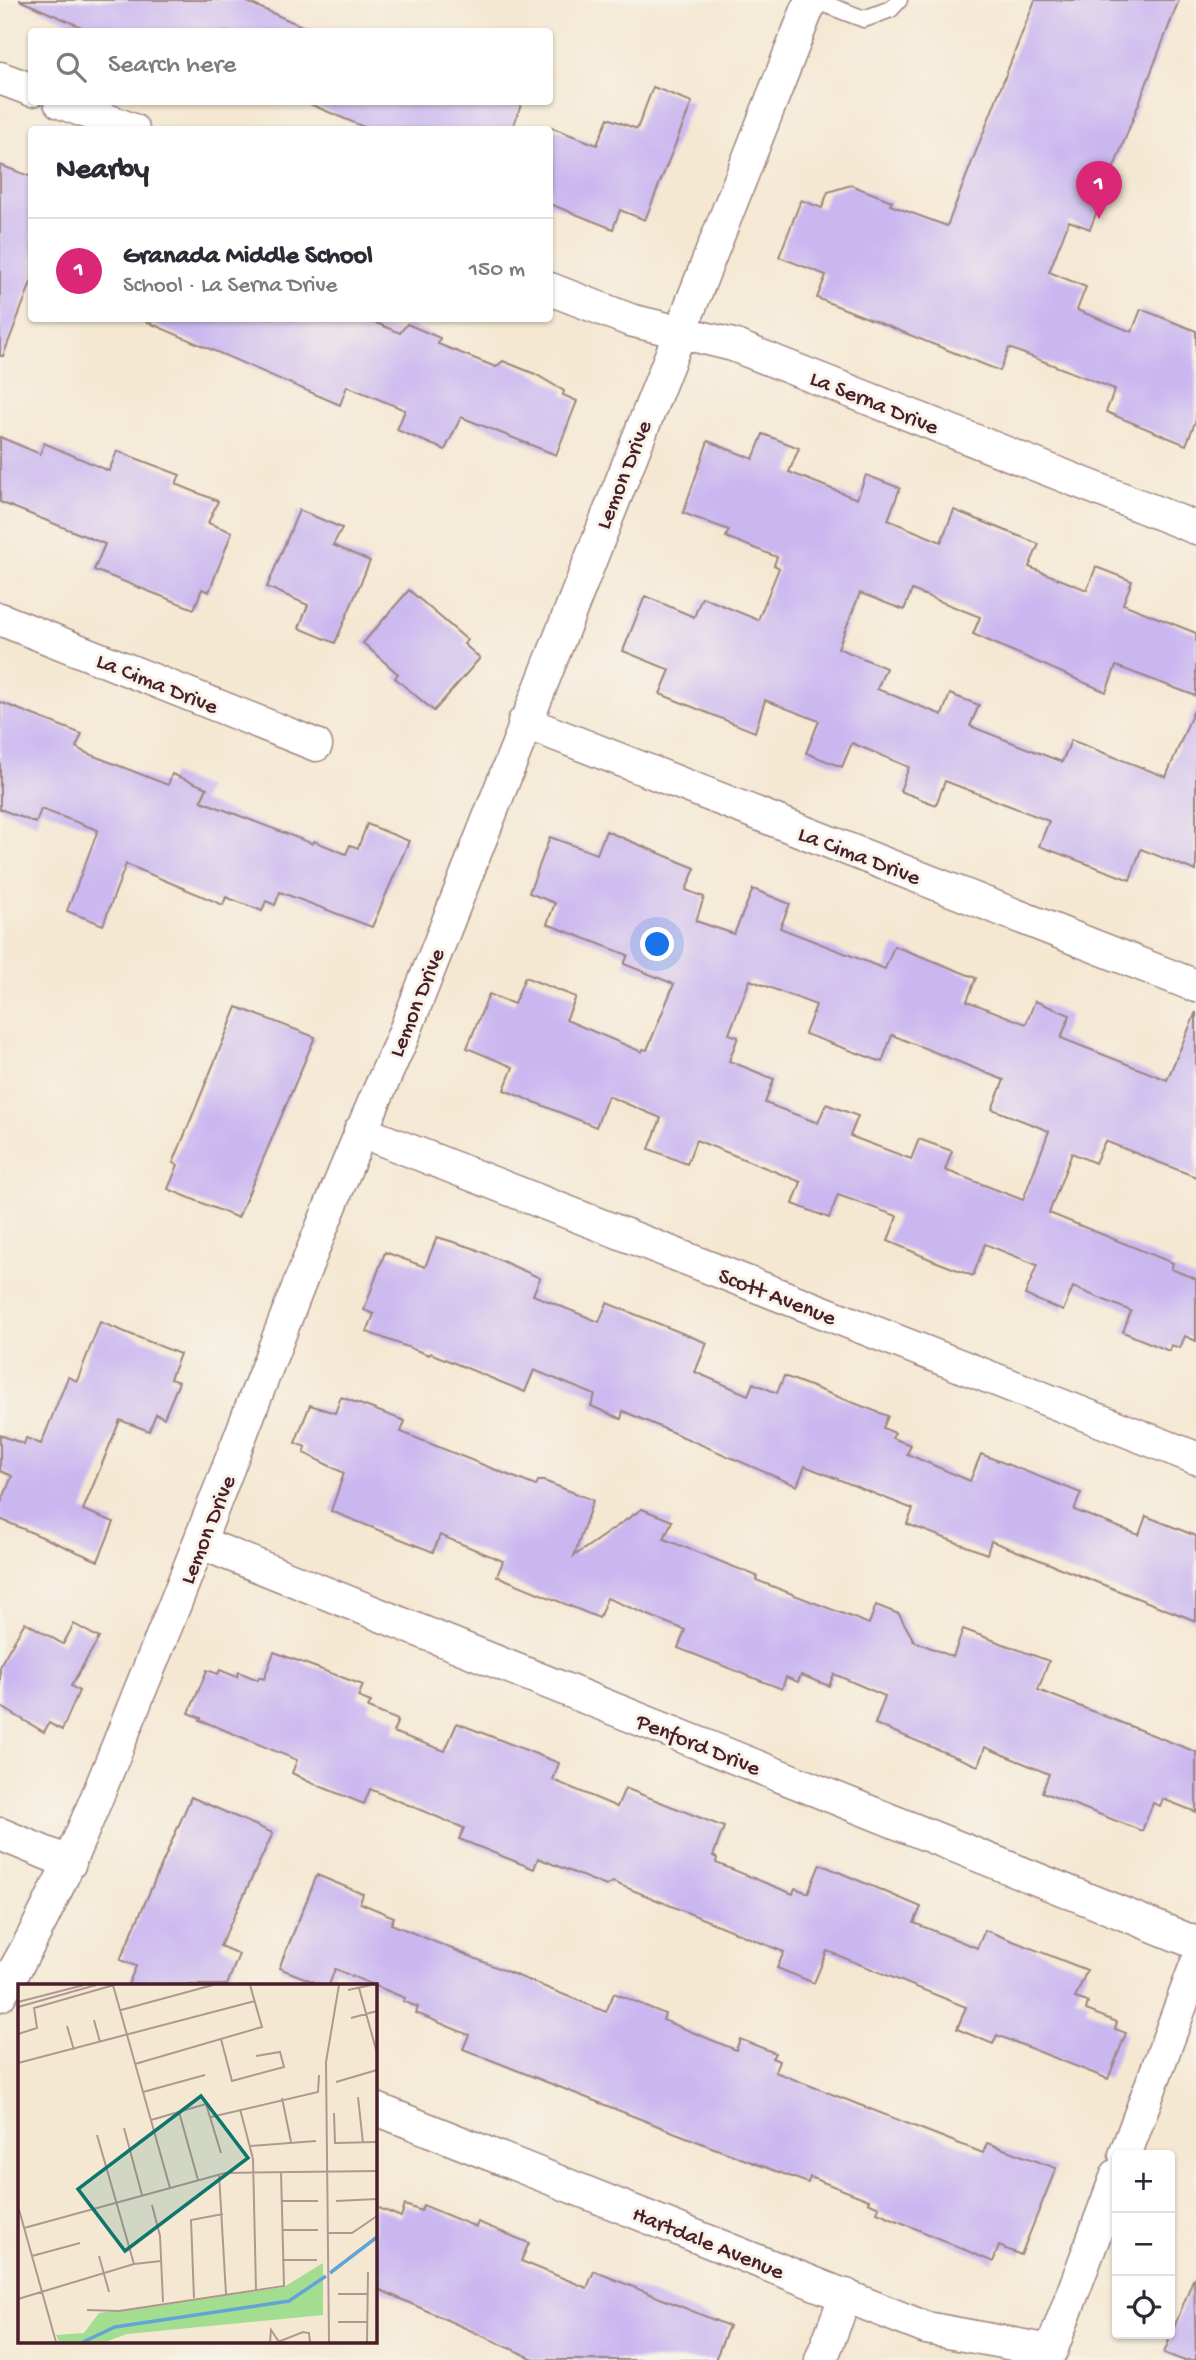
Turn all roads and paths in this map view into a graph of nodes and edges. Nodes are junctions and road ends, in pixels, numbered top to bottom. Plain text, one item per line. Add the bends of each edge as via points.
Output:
1 (813, 0) edge
2 (899, 0) edge
3 (0, 78) edge
4 (28, 88) edge
5 (68, 105) edge
6 (123, 126) edge
7 (553, 290) edge
8 (679, 332) junction
9 (1196, 528) edge
10 (0, 619) edge
11 (524, 722) junction
12 (316, 745) dead end
13 (1196, 986) edge
14 (360, 1131) junction
15 (1196, 1458) edge
16 (201, 1543) junction
17 (0, 1834) edge
18 (70, 1863) junction
19 (1196, 1943) edge
20 (1196, 1965) edge
21 (0, 1995) edge
22 (376, 2109) edge
23 (1127, 2150) edge
24 (1112, 2188) edge
25 (846, 2295) junction
26 (821, 2360) edge

1 - 2 lane via 864,19 891,9
1 - 8 street, Lemon Drive
3 - 4 street
5 - 6 street
7 - 8 street, La Serna Drive via 630,320
8 - 9 street, La Serna Drive via 733,345
8 - 11 street, Lemon Drive
10 - 12 street, La Cima Drive
11 - 13 street, La Cima Drive
11 - 14 street, Lemon Drive via 401,1041
14 - 15 street, Scott Avenue
14 - 16 street, Lemon Drive
16 - 18 street, Lemon Drive
16 - 19 street, Penford Drive
17 - 18 street
18 - 21 street, Lemon Drive
20 - 23 street
22 - 25 street, Hartdale Avenue
24 - 25 street, Hartdale Avenue via 1051,2351 926,2328
25 - 26 street

